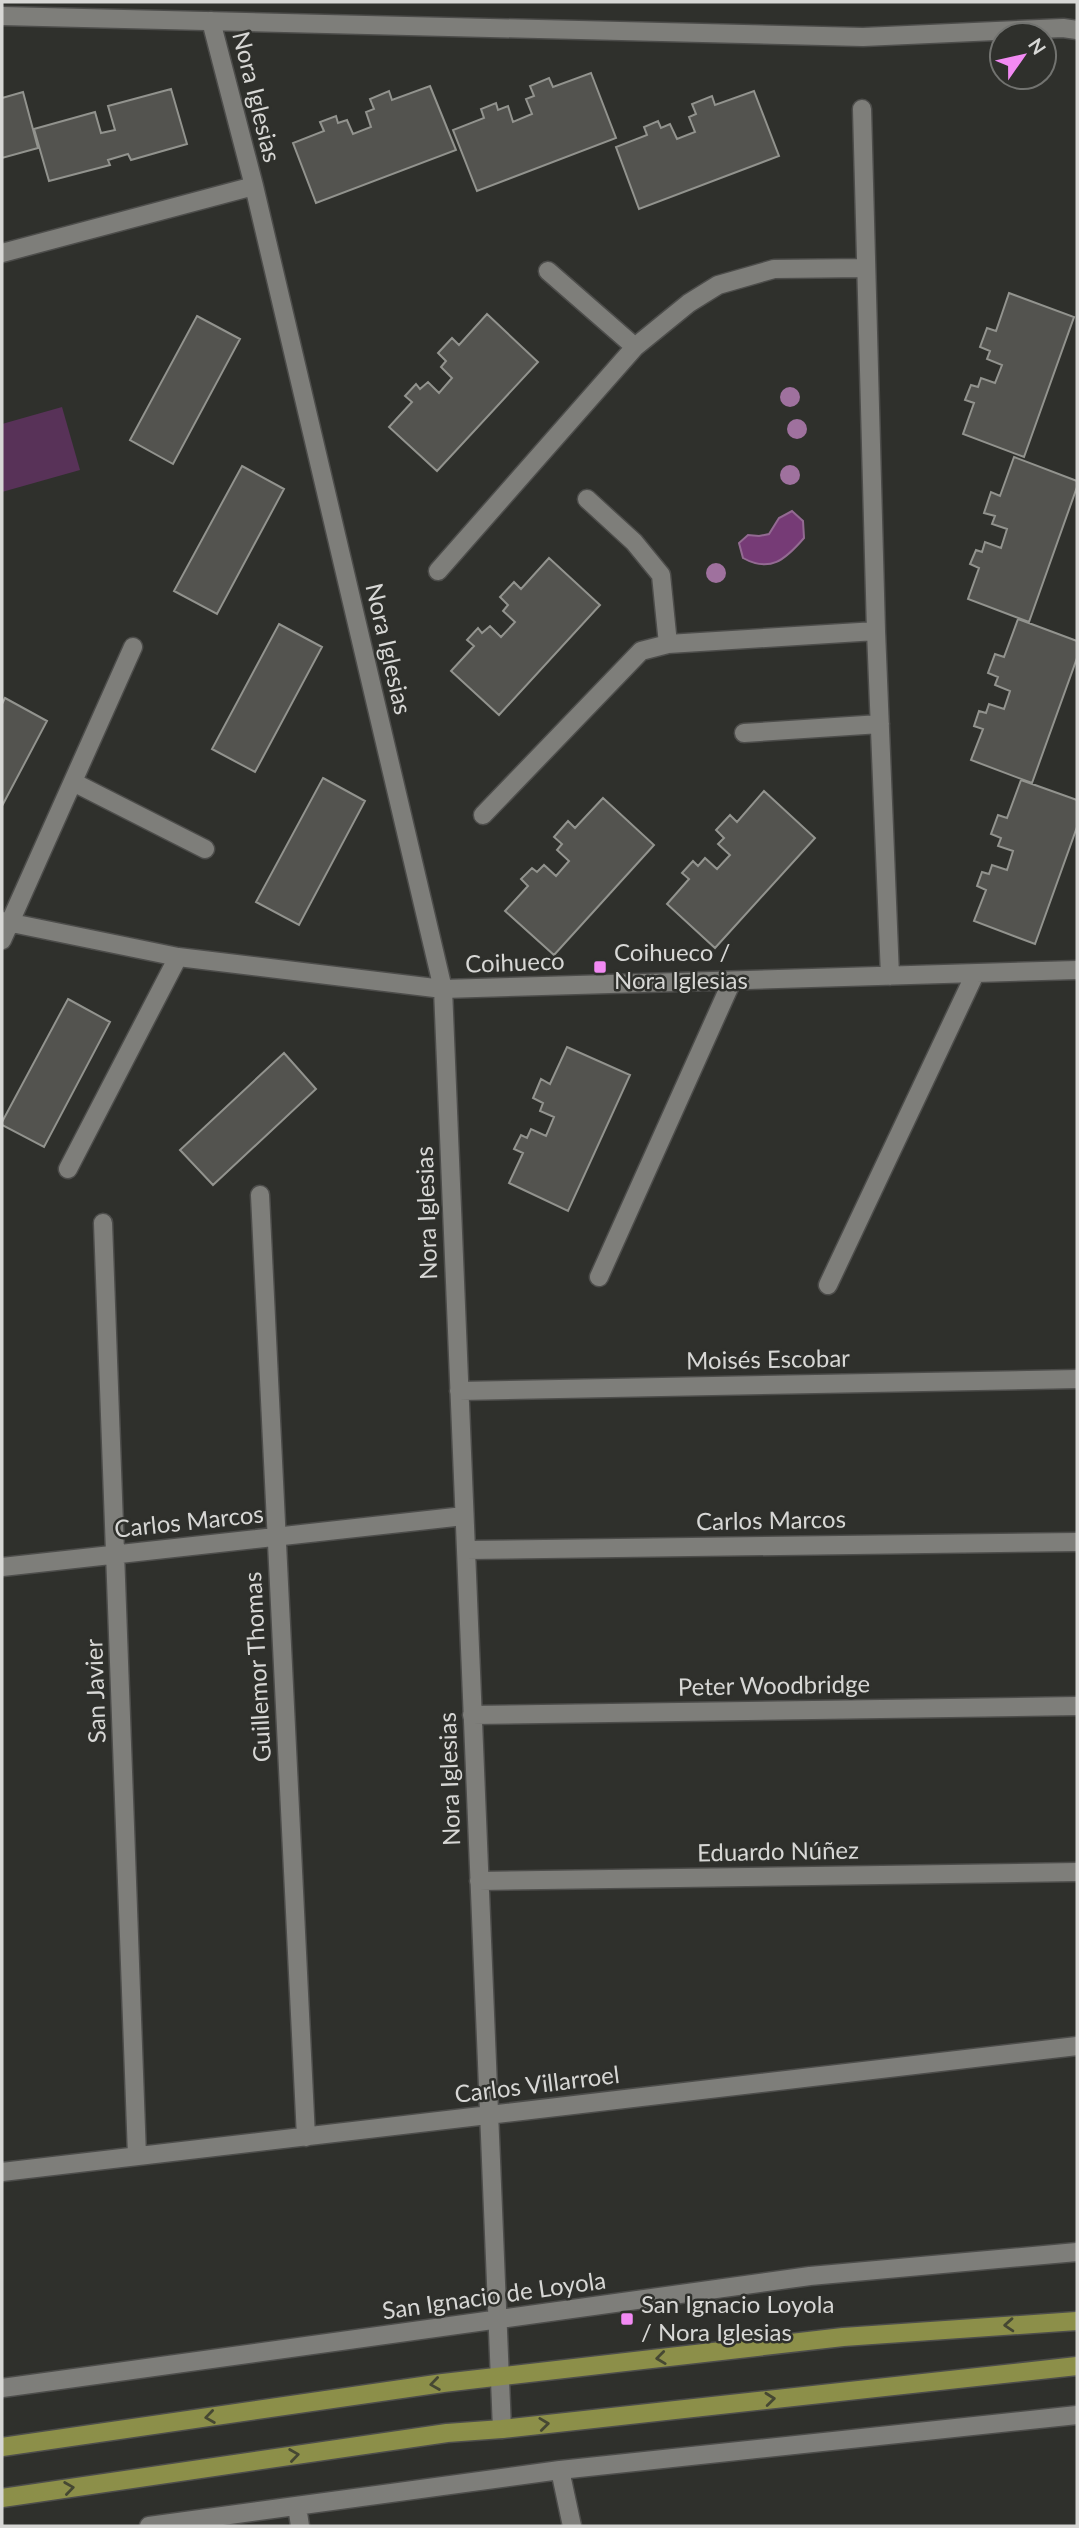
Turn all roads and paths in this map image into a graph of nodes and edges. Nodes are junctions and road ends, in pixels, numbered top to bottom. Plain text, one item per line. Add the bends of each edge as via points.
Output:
1 (2, 16) edge
2 (211, 21) junction
3 (1077, 30) edge
4 (862, 108) dead end
5 (254, 186) junction
6 (2, 253) edge
7 (865, 268) junction
8 (548, 271) dead end
9 (635, 347) junction
10 (587, 499) dead end
11 (438, 571) dead end
12 (876, 631) junction
13 (668, 644) junction
14 (133, 647) dead end
15 (880, 724) junction
16 (744, 733) dead end
17 (73, 782) junction
18 (483, 815) dead end
19 (205, 849) dead end
20 (6, 922) edge
21 (2, 940) edge
22 (178, 957) junction
23 (1077, 970) edge
24 (975, 974) junction
25 (890, 976) junction
26 (732, 981) junction
27 (443, 989) junction
28 (68, 1169) dead end
29 (260, 1195) dead end
30 (103, 1223) dead end
31 (599, 1277) dead end
32 (828, 1285) dead end
33 (1077, 1379) edge
34 (459, 1391) junction
35 (464, 1516) junction
36 (276, 1537) junction
37 (1077, 1542) edge
38 (466, 1550) junction
39 (116, 1555) junction
40 (2, 1567) edge
41 (1077, 1706) edge
42 (472, 1715) junction
43 (1077, 1872) edge
44 (479, 1881) junction
45 (1077, 2046) edge
46 (489, 2115) junction
47 (306, 2137) junction
48 (137, 2156) junction
49 (2, 2172) edge
50 (1077, 2252) edge
51 (497, 2321) junction
52 (1077, 2321) edge
53 (1077, 2366) edge
54 (500, 2378) junction
55 (2, 2388) edge
56 (1077, 2415) edge
57 (502, 2429) junction
58 (2, 2447) edge
59 (560, 2470) junction
60 (2, 2498) edge
61 (297, 2506) junction
62 (149, 2526) edge
63 (300, 2526) edge
64 (572, 2526) edge

1 - 2 street
2 - 3 street via 863,37
2 - 5 street, Nora Iglesias
4 - 7 street
5 - 6 street
5 - 27 street, Nora Iglesias
7 - 9 street via 774,269 718,285 688,303
7 - 12 street
8 - 9 street
9 - 11 street
10 - 13 street via 634,542 661,575
12 - 13 street
12 - 15 street
13 - 18 street via 641,651
14 - 17 street
15 - 16 street
15 - 25 street
17 - 19 street
17 - 20 street
20 - 21 street
20 - 22 street, Coihueco
22 - 27 street, Coihueco
22 - 28 street
23 - 24 street, Coihueco
24 - 25 street, Coihueco
24 - 32 street
25 - 26 street, Coihueco
26 - 27 street, Coihueco
26 - 31 street
27 - 34 street, Nora Iglesias
29 - 36 street, Guillemor Thomas
30 - 39 street, San Javier
33 - 34 street, Moisés Escobar
34 - 35 street, Nora Iglesias
35 - 36 street, Carlos Marcos
35 - 38 street, Nora Iglesias
36 - 39 street, Carlos Marcos
36 - 47 street, Guillemor Thomas
37 - 38 street, Carlos Marcos
38 - 42 street, Nora Iglesias
39 - 40 street, Carlos Marcos
39 - 48 street, San Javier
41 - 42 street, Peter Woodbridge
42 - 44 street, Nora Iglesias
43 - 44 street, Eduardo Núñez
44 - 46 street, Nora Iglesias
45 - 46 street, Carlos Villarroel
46 - 47 street, Carlos Villarroel
46 - 51 street, Nora Iglesias
47 - 48 street, Carlos Villarroel
48 - 49 street, Carlos Villarroel
50 - 51 street, San Ignacio de Loyola via 810,2277
51 - 54 street, Nora Iglesias
51 - 55 street, San Ignacio de Loyola
52 -> 54 main road via 843,2337
57 -> 53 main road
54 - 57 street, Nora Iglesias
54 -> 58 main road
56 - 59 street
60 -> 57 main road via 447,2433
59 - 61 street
59 - 64 street
61 - 62 street
61 - 63 street

